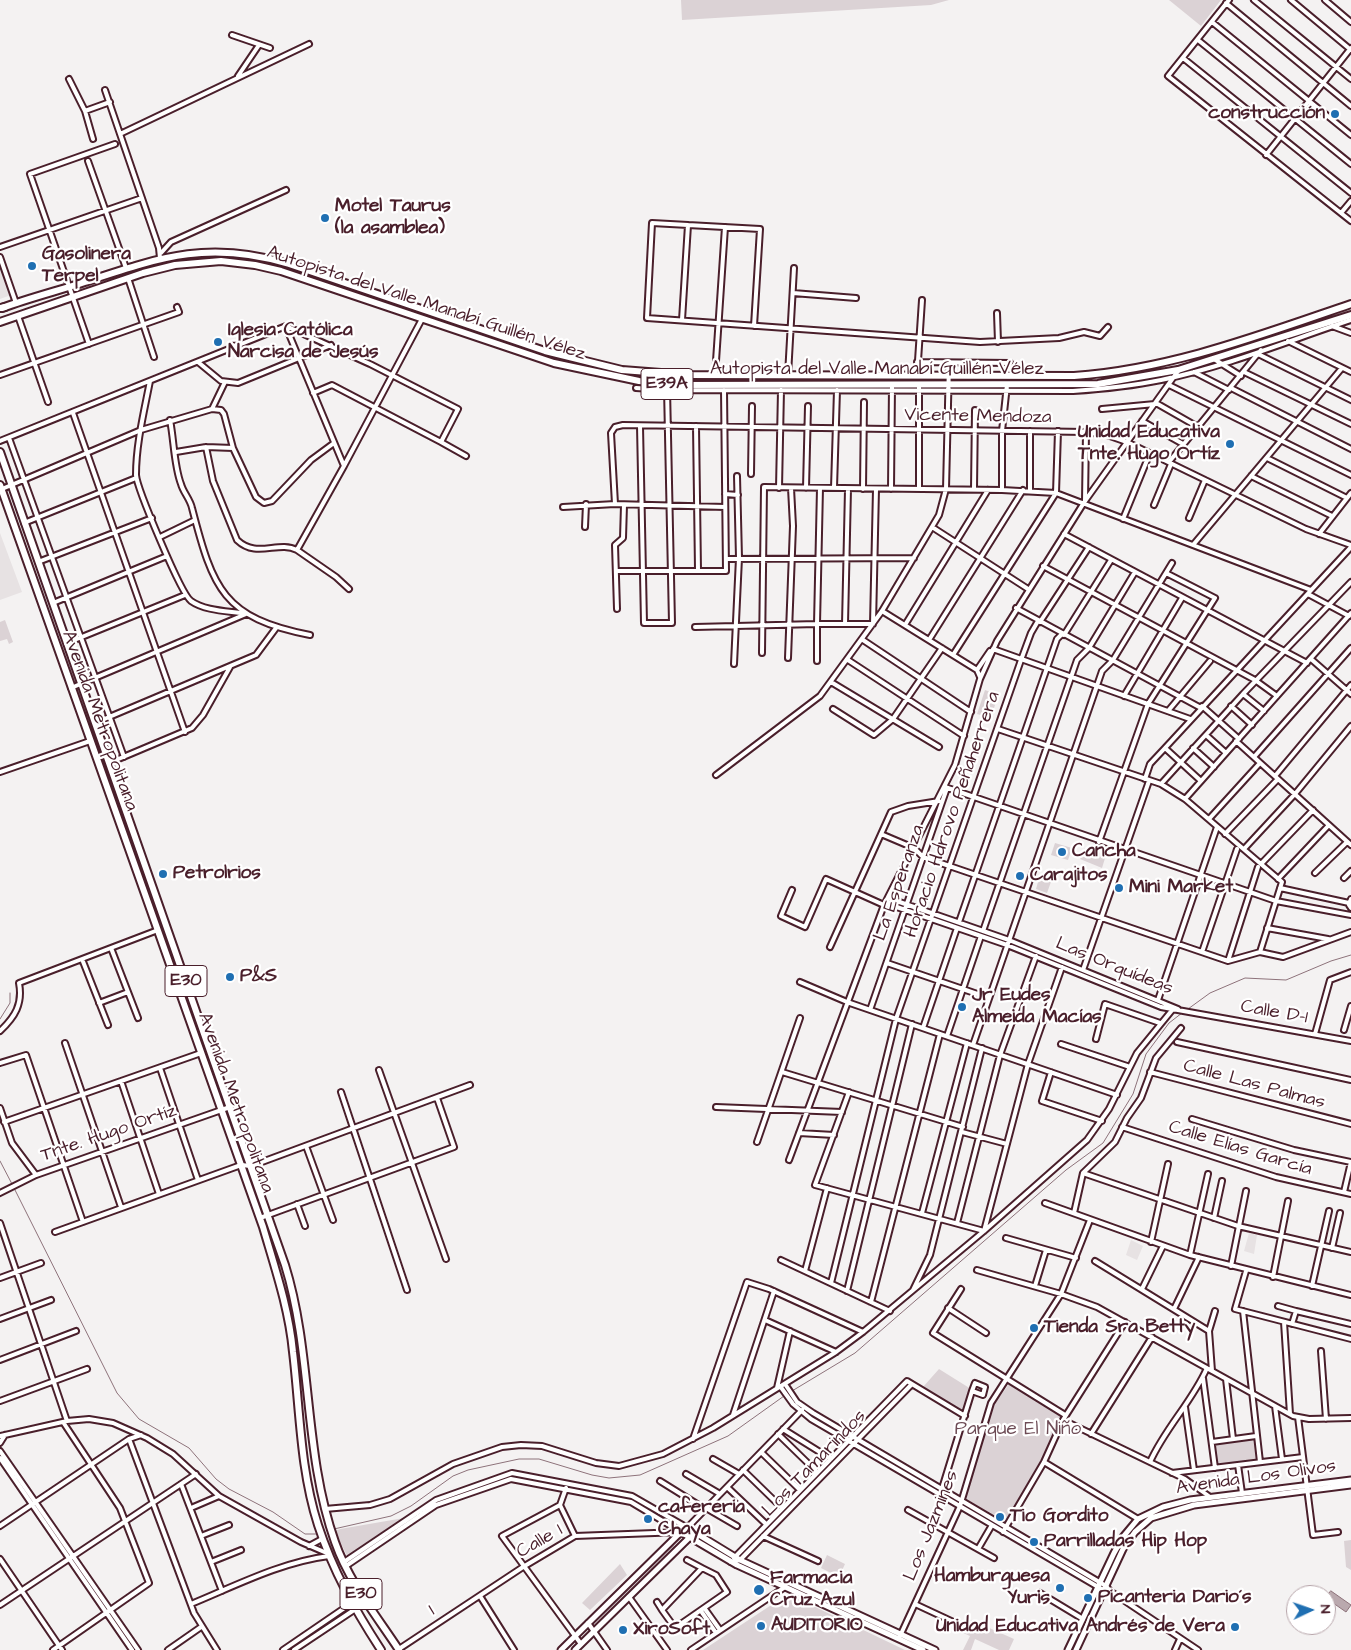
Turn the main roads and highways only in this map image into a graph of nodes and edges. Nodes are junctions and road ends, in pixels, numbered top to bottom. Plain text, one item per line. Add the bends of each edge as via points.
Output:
1 (71, 292) junction
2 (1351, 304) edge
3 (2, 308) edge
4 (1351, 315) edge
5 (0, 322) edge
6 (0, 452) edge
7 (1, 487) edge
8 (120, 826) junction
9 (131, 826) junction
10 (305, 1369) junction
11 (294, 1370) junction
12 (381, 1650) edge
13 (399, 1650) edge

1 - 2 main road, Autopista del Valle Manabí Guillén Vélez / E39A via 160,255 216,252 262,257 580,361 642,372 715,376 1074,376 1174,361
1 - 3 main road, Autopista del Valle Manabí Guillén Vélez / E39A
1 - 4 main road, Autopista del Valle Manabí Guillén Vélez / E39A via 186,263 240,263 296,276 554,364 667,387 1007,388 1098,384 1178,370 1285,340
1 - 5 main road, Autopista del Valle Manabí Guillén Vélez / E39A
6 - 9 main road, E30
7 - 8 main road, Avenida Metropolitana / E30
8 - 9 main road
8 - 11 main road, Avenida Metropolitana / E30 via 260,1218 287,1312
9 - 10 main road, E30 via 269,1214 297,1309
10 - 11 main road
10 - 13 main road, E30 via 311,1434 332,1533 364,1599
11 - 12 main road, Avenida Metropolitana / E30 via 302,1446 322,1537 353,1606

